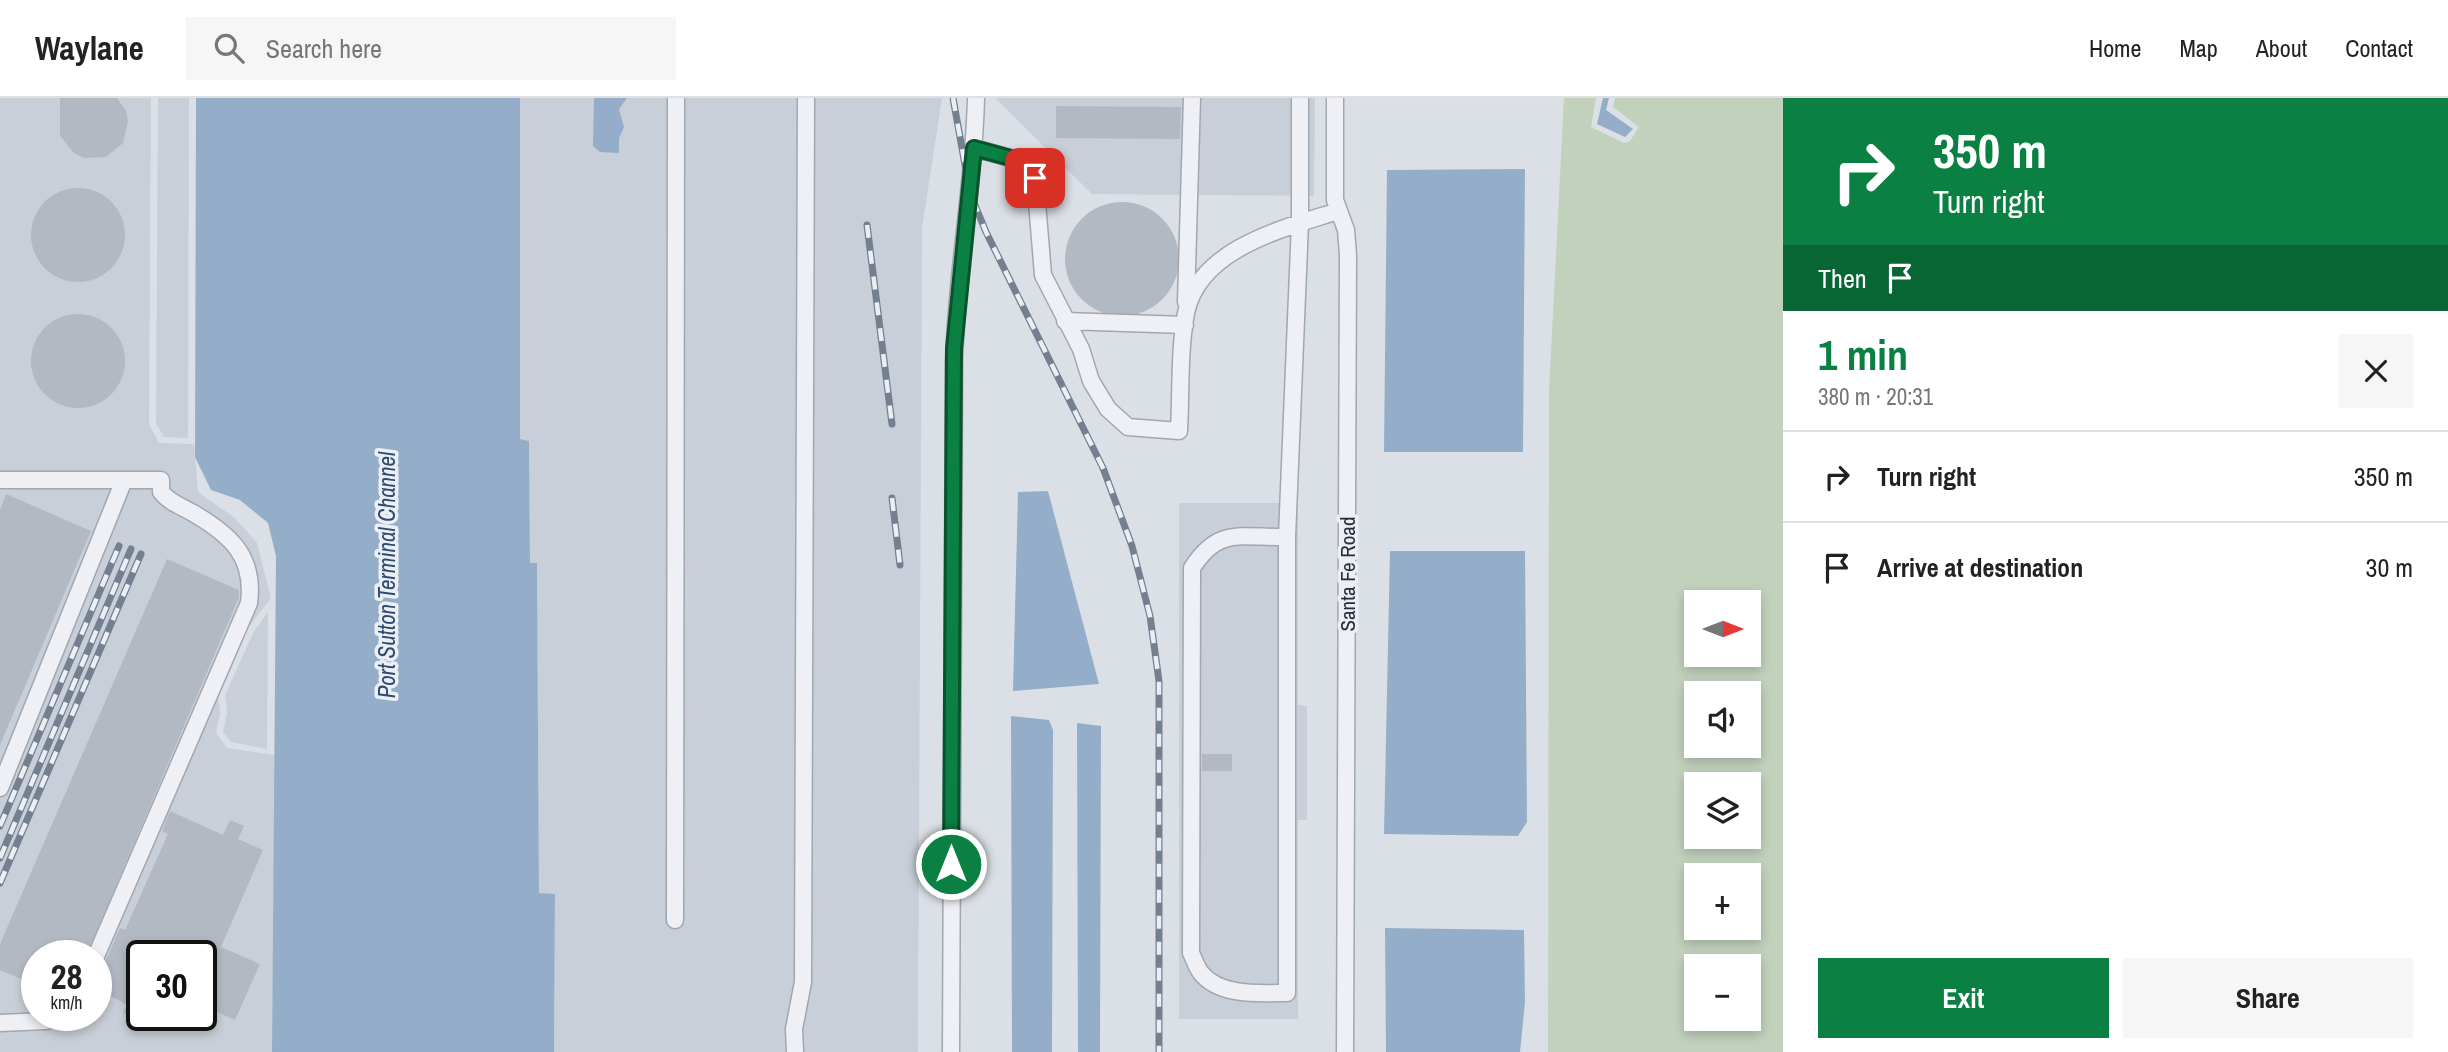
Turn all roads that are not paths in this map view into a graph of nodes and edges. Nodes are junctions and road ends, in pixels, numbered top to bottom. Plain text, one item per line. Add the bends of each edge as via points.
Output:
1 (676, 98) edge
2 (806, 98) edge
3 (976, 98) edge
4 (1192, 98) edge
5 (1300, 98) edge
6 (1335, 98) edge
7 (974, 148) junction
8 (1338, 211) junction
9 (1300, 223) junction
10 (1186, 318) junction
11 (1065, 321) junction
12 (0, 480) edge
13 (124, 480) junction
14 (1287, 537) junction
15 (0, 788) edge
16 (675, 920) dead end
17 (103, 940) edge
18 (21, 1022) edge
19 (0, 1023) edge
20 (795, 1052) edge
21 (951, 1052) edge
22 (1345, 1052) edge

1 - 16 street
2 - 20 street via 803,982 794,1029
3 - 7 street
4 - 10 street
5 - 9 street
6 - 8 street, Santa Fe Road
7 - 11 street via 1018,160 1035,178 1043,275
7 - 21 street via 954,363
8 - 9 street
8 - 22 street, Santa Fe Road via 1346,230 1348,255
9 - 10 street via 1269,233 1215,264 1197,286
9 - 14 street
10 - 11 street
10 - 11 street via 1179,431 1128,427 1108,409
12 - 13 street
13 - 15 street
13 - 17 street via 161,480 161,492 167,499 202,518 240,550 249,572 249,603
14 - 14 street via 1220,538 1205,548 1192,568 1191,953 1202,975 1247,993 1287,993
18 - 19 street

